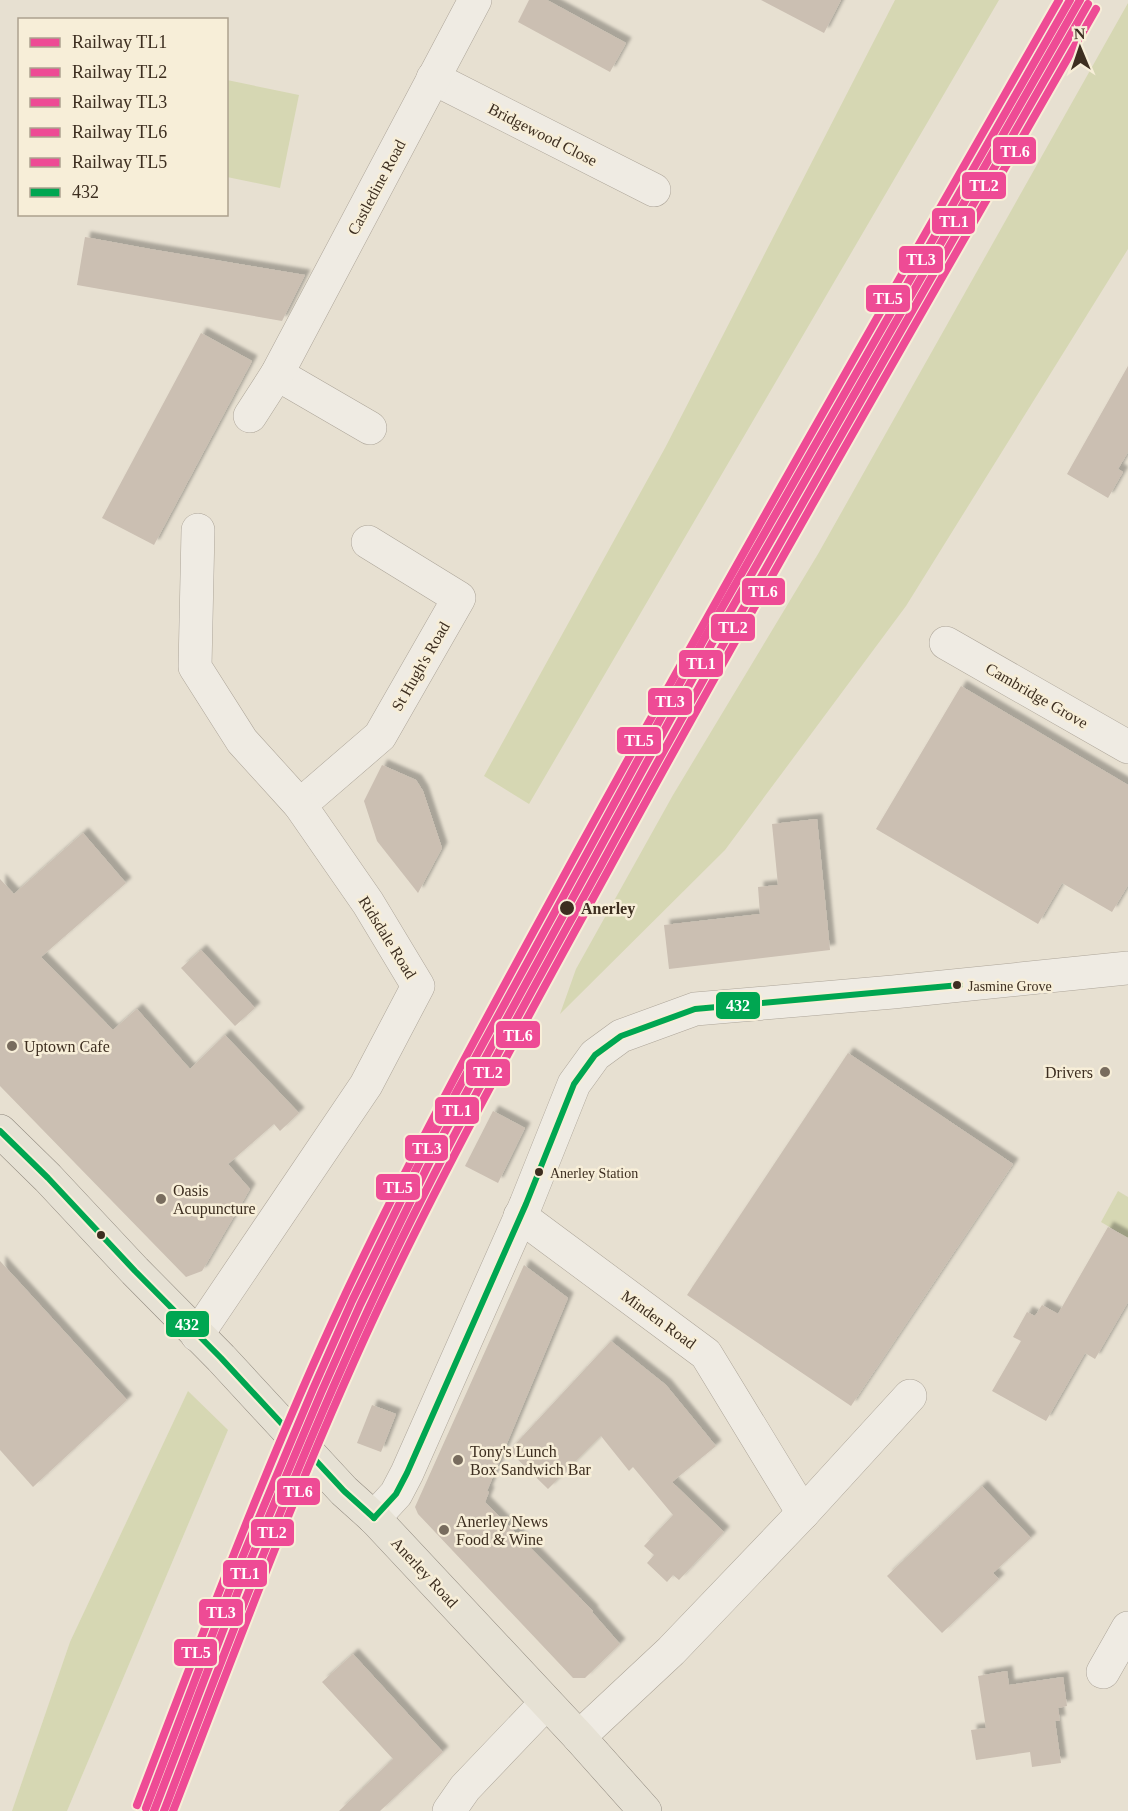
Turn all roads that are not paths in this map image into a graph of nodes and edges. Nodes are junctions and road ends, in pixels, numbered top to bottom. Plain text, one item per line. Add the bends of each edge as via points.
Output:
1 (475, 0) edge
2 (433, 78) junction
3 (654, 190) dead end
4 (277, 374) junction
5 (250, 416) dead end
6 (369, 428) dead end
7 (198, 530) dead end
8 (368, 542) dead end
9 (946, 643) dead end
10 (1128, 747) edge
11 (300, 805) junction
12 (1128, 968) edge
13 (0, 1131) edge
14 (520, 1216) junction
15 (197, 1335) junction
16 (910, 1396) dead end
17 (803, 1514) junction
18 (374, 1518) junction
19 (1128, 1628) edge
20 (1103, 1672) dead end
21 (546, 1703) junction
22 (579, 1737) junction
23 (449, 1811) edge
24 (645, 1811) edge

1 - 2 street, Castledine Road
2 - 3 street, Bridgewood Close
2 - 4 street, Castledine Road
4 - 5 street, Castledine Road
4 - 6 street
7 - 11 street, Ridsdale Road via 195,667 242,741
8 - 11 street, St Hugh's Road via 459,598 380,736
9 - 10 street, Cambridge Grove
11 - 15 street, Ridsdale Road via 368,903 418,986 366,1085
12 - 14 street via 695,1009 621,1036 595,1055 574,1084
13 - 15 main road, Anerley Road
14 - 17 street, Minden Road via 706,1354
14 - 18 street via 407,1473 396,1494
15 - 18 main road, Anerley Road
16 - 17 street
17 - 22 street via 671,1651
18 - 21 main road, Anerley Road
19 - 20 street
21 - 22 main road, Anerley Road
21 - 23 street via 465,1788
22 - 24 main road, Anerley Road

